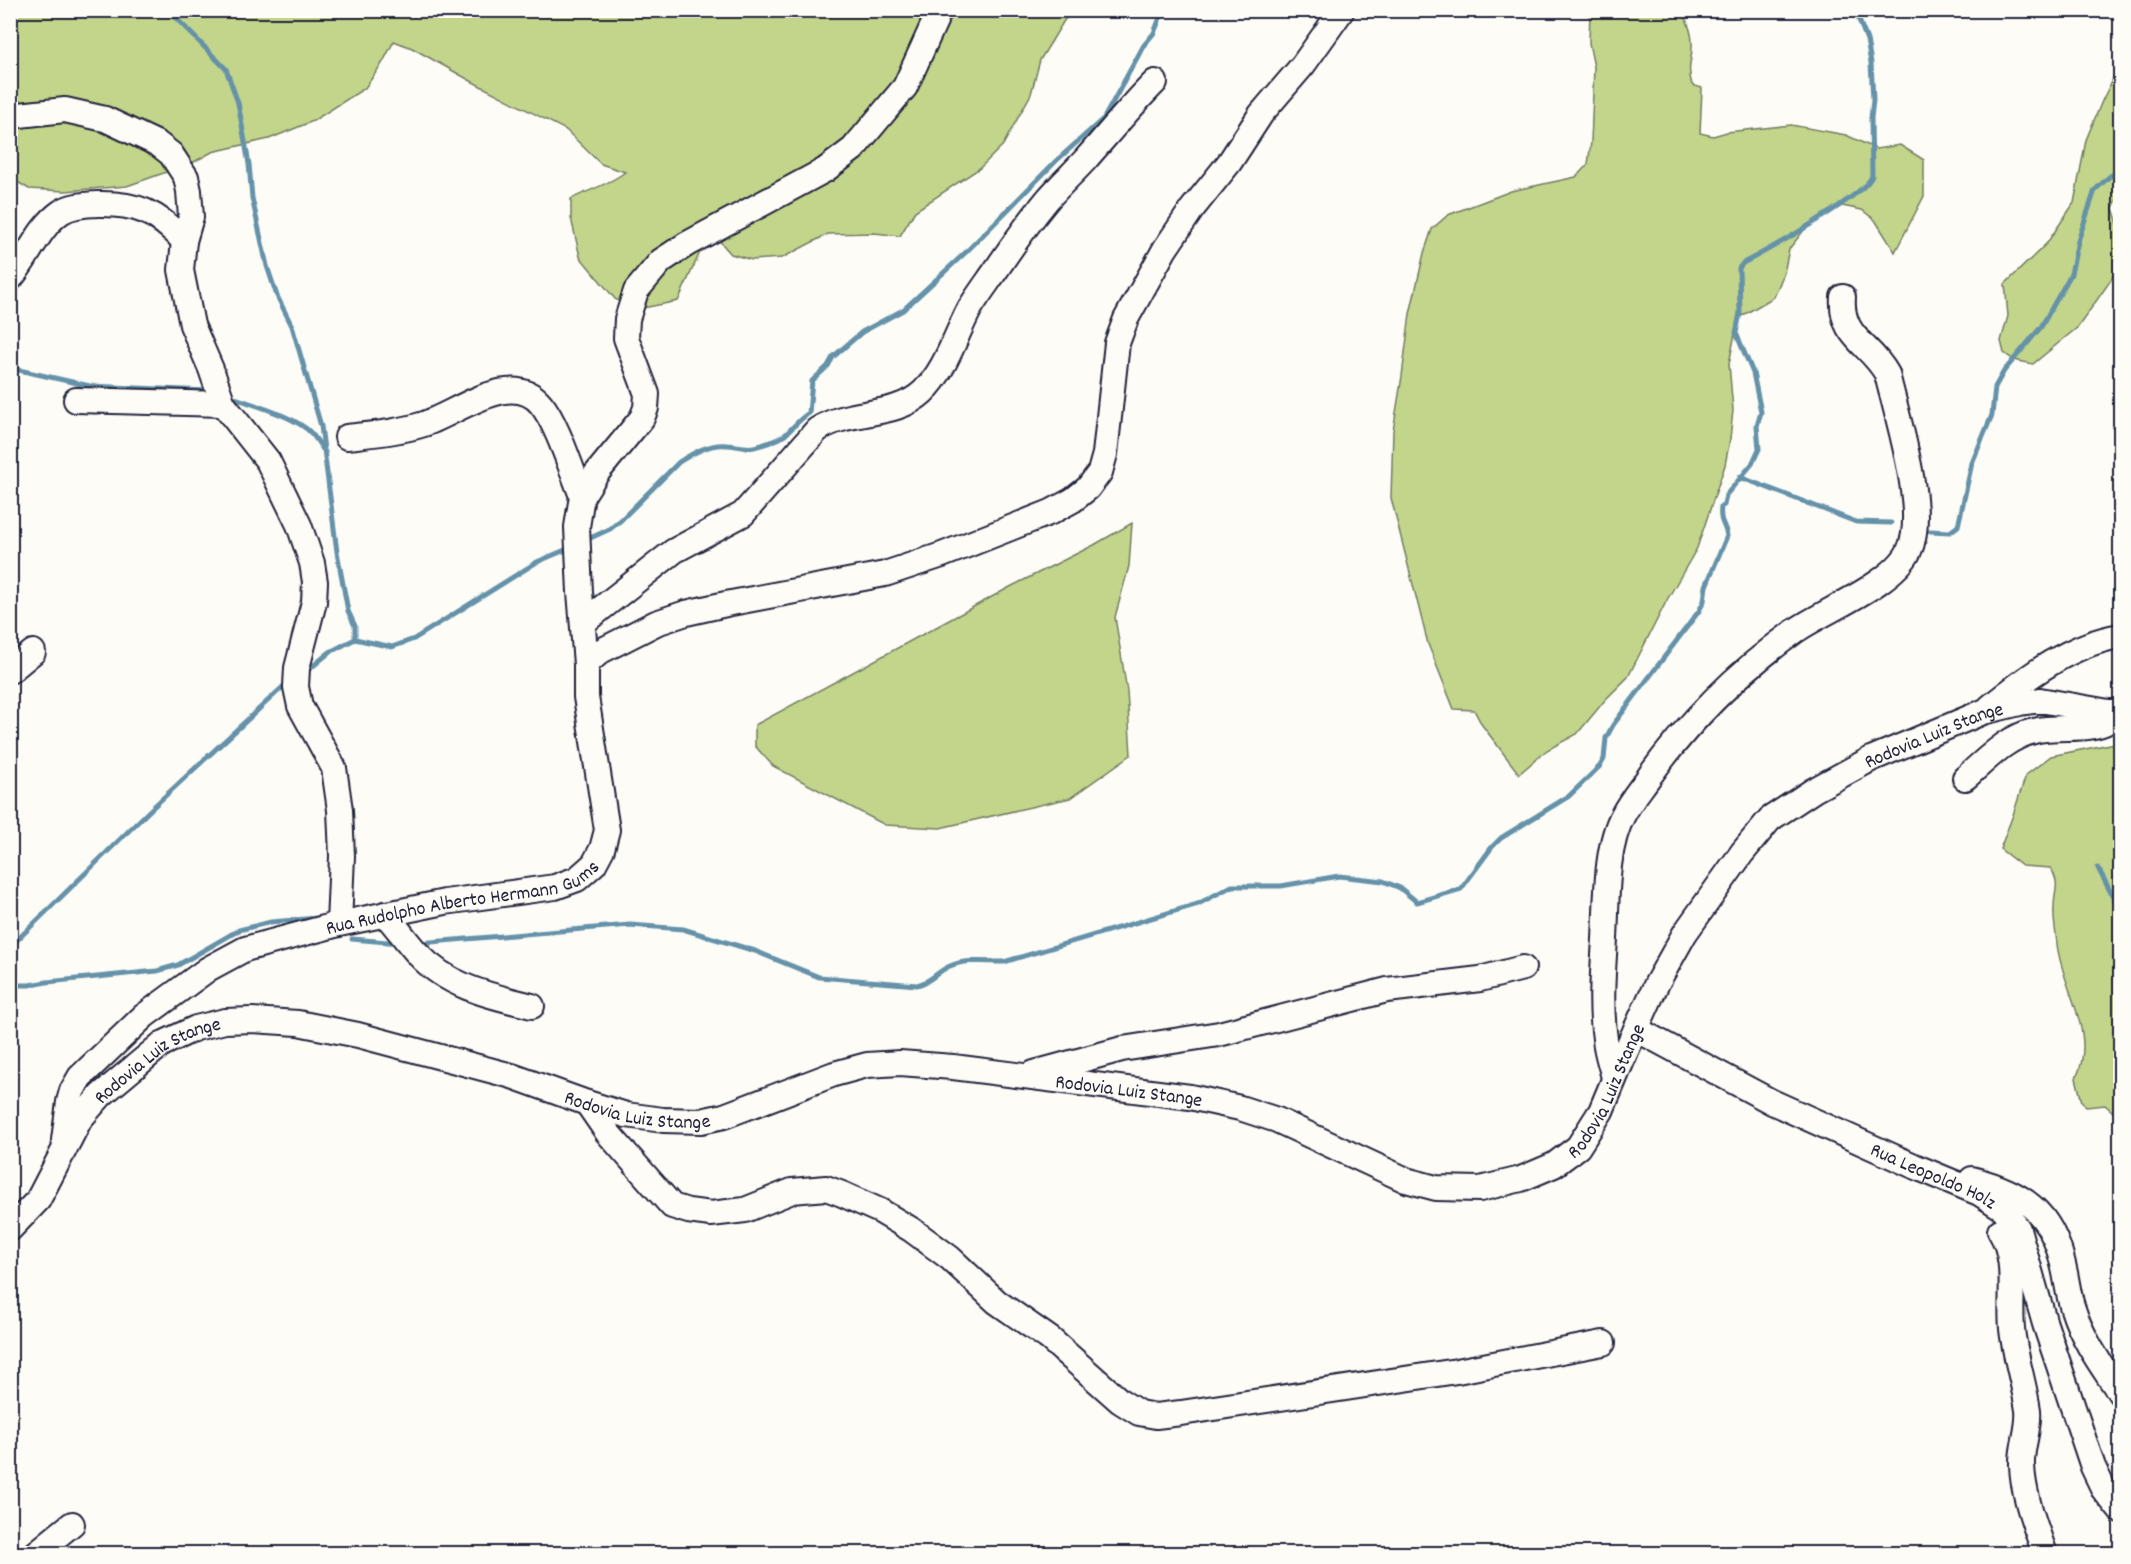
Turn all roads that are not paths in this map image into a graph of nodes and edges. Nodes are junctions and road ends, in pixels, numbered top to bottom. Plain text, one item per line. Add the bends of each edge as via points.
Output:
1 (940, 10) edge
2 (1342, 10) edge
3 (1155, 82) dead end
4 (10, 116) edge
5 (184, 241) junction
6 (10, 279) edge
7 (1843, 297) dead end
8 (76, 400) dead end
9 (223, 404) junction
10 (347, 437) dead end
11 (582, 496) junction
12 (584, 622) junction
13 (2121, 636) edge
14 (33, 652) dead end
15 (586, 664) junction
16 (10, 672) edge
17 (1983, 712) junction
18 (2116, 713) edge
19 (1965, 778) dead end
20 (385, 914) junction
21 (339, 924) junction
22 (1523, 968) dead end
23 (532, 1006) dead end
24 (1636, 1029) junction
25 (1026, 1075) junction
26 (1614, 1078) junction
27 (587, 1103) junction
28 (63, 1154) junction
29 (1914, 1166) junction
30 (10, 1229) edge
31 (1603, 1343) dead end
32 (2121, 1393) edge
33 (2121, 1510) edge
34 (72, 1524) dead end
35 (35, 1554) edge
36 (2044, 1554) edge

1 - 11 street via 905,87 854,149 825,170 687,244 661,261 636,291 626,338 647,393 646,408
2 - 15 street via 1192,209 1126,319 1117,344 1105,454 1100,472 1088,488 1051,512 885,574 726,604 656,623 601,651
3 - 12 street via 1019,237 971,308 948,355 923,392 897,406 830,421 817,430 743,514 674,551
4 - 5 street via 65,110 87,114 158,144 171,154 186,177 191,217
5 - 6 street via 167,223 123,204 76,205 47,226
5 - 9 street via 181,270 192,325
7 - 26 street via 1845,323 1887,374 1916,504 1914,538 1902,562 1887,575 1796,630 1744,672 1664,756 1623,815 1610,863 1602,994 1605,1039
8 - 9 street
9 - 21 street via 268,461 299,525 312,563 314,602 296,687 300,706 334,768 342,856
10 - 11 street via 427,423 496,392 514,390 540,403 551,420
11 - 12 street, Rua Rudolpho Alberto Hermann Gums via 577,527
12 - 15 street, Rua Rudolpho Alberto Hermann Gums
13 - 17 street via 2094,641 2057,660
14 - 16 street
15 - 20 street, Rua Rudolpho Alberto Hermann Gums via 586,697 607,830 594,864 577,879 555,887
17 - 18 street, Rodovia Luiz Stange via 2040,700
17 - 24 street, Rodovia Luiz Stange via 1871,759 1770,819 1684,933
18 - 19 street via 2102,725 2063,726 2018,735
20 - 21 street, Rua Rudolpho Alberto Hermann Gums
20 - 23 street via 419,956 454,980 490,996
21 - 28 street, Rua Rudolpho Alberto Hermann Gums via 245,950 208,969 144,1016 80,1077 69,1102
22 - 25 street via 1480,979 1388,990 1219,1034 1122,1049
24 - 26 street, Rodovia Luiz Stange
24 - 29 street, Rua Leopoldo Holz via 1772,1102
25 - 26 street, Rodovia Luiz Stange via 1190,1097 1240,1108 1277,1120 1406,1180 1436,1188 1480,1189 1521,1179 1554,1165 1578,1147 1601,1111
25 - 27 street, Rodovia Luiz Stange via 900,1063 867,1065 724,1116 701,1120 626,1115
27 - 28 street, Rodovia Luiz Stange via 512,1076 358,1035 298,1023 225,1021 196,1028 162,1044 101,1095 80,1119
27 - 31 street via 607,1132 672,1206 711,1214 745,1210 792,1191 826,1188 880,1211 950,1258 997,1302 1050,1339 1139,1413 1181,1413 1457,1371
28 - 30 street, Rodovia Luiz Stange via 38,1200
29 - 32 street via 1997,1185 2037,1209 2056,1243 2072,1308 2087,1344
29 - 33 street, Rua Leopoldo Holz via 1979,1193 2004,1209 2018,1229 2093,1467 2104,1490
29 - 36 street via 1973,1204 1994,1222 2007,1242 2012,1272 2012,1330 2028,1413 2022,1464 2026,1494
34 - 35 street

